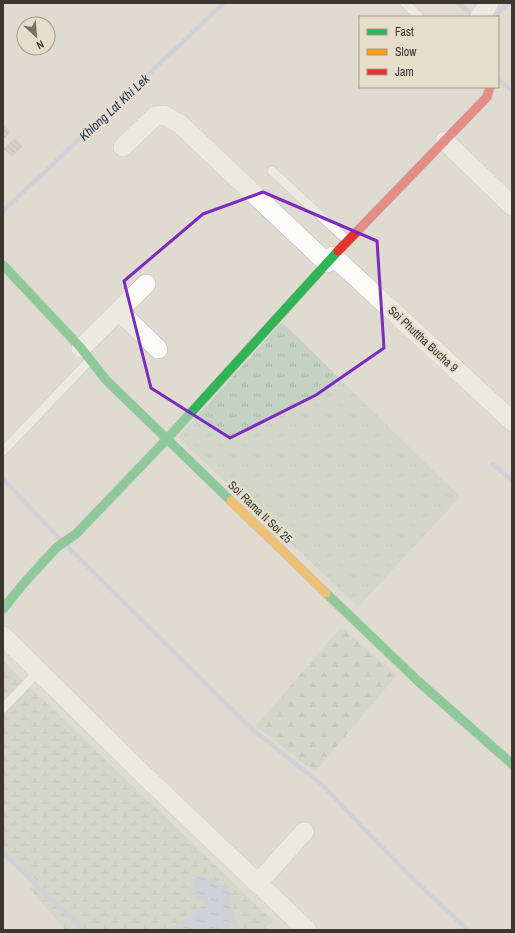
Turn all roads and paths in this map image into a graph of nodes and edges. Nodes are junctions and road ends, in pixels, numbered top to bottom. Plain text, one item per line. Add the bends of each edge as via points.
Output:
1 (405, 3) edge
2 (488, 3) edge
3 (418, 16) edge
4 (481, 16) edge
5 (490, 88) edge
6 (445, 141) junction
7 (123, 147) dead end
8 (272, 171) dead end
9 (512, 206) edge
10 (348, 241) junction
11 (330, 260) junction
12 (3, 265) edge
13 (146, 284) dead end
14 (119, 311) junction
15 (158, 349) dead end
16 (86, 354) junction
17 (512, 421) edge
18 (167, 439) junction
19 (3, 451) edge
20 (3, 609) edge
21 (4, 639) edge
22 (38, 672) junction
23 (3, 708) edge
24 (512, 764) edge
25 (304, 832) dead end
26 (258, 883) junction
27 (306, 930) edge

1 - 3 lane
2 - 4 street
5 - 6 street via 487,97
6 - 9 street
6 - 10 street
7 - 11 street, Soi Phuttha Bucha 9 via 155,116 170,117
8 - 10 lane
10 - 11 street
11 - 17 street, Soi Phuttha Bucha 9
11 - 18 street
12 - 16 street, Soi Rama II Soi 25
13 - 14 street
14 - 15 street
14 - 16 street
16 - 18 street, Soi Rama II Soi 25 via 106,380
16 - 19 lane
18 - 20 street via 76,534 57,547
18 - 24 street, Soi Rama II Soi 25 via 420,682
21 - 22 street
22 - 23 lane
22 - 26 street
25 - 26 street
26 - 27 street

